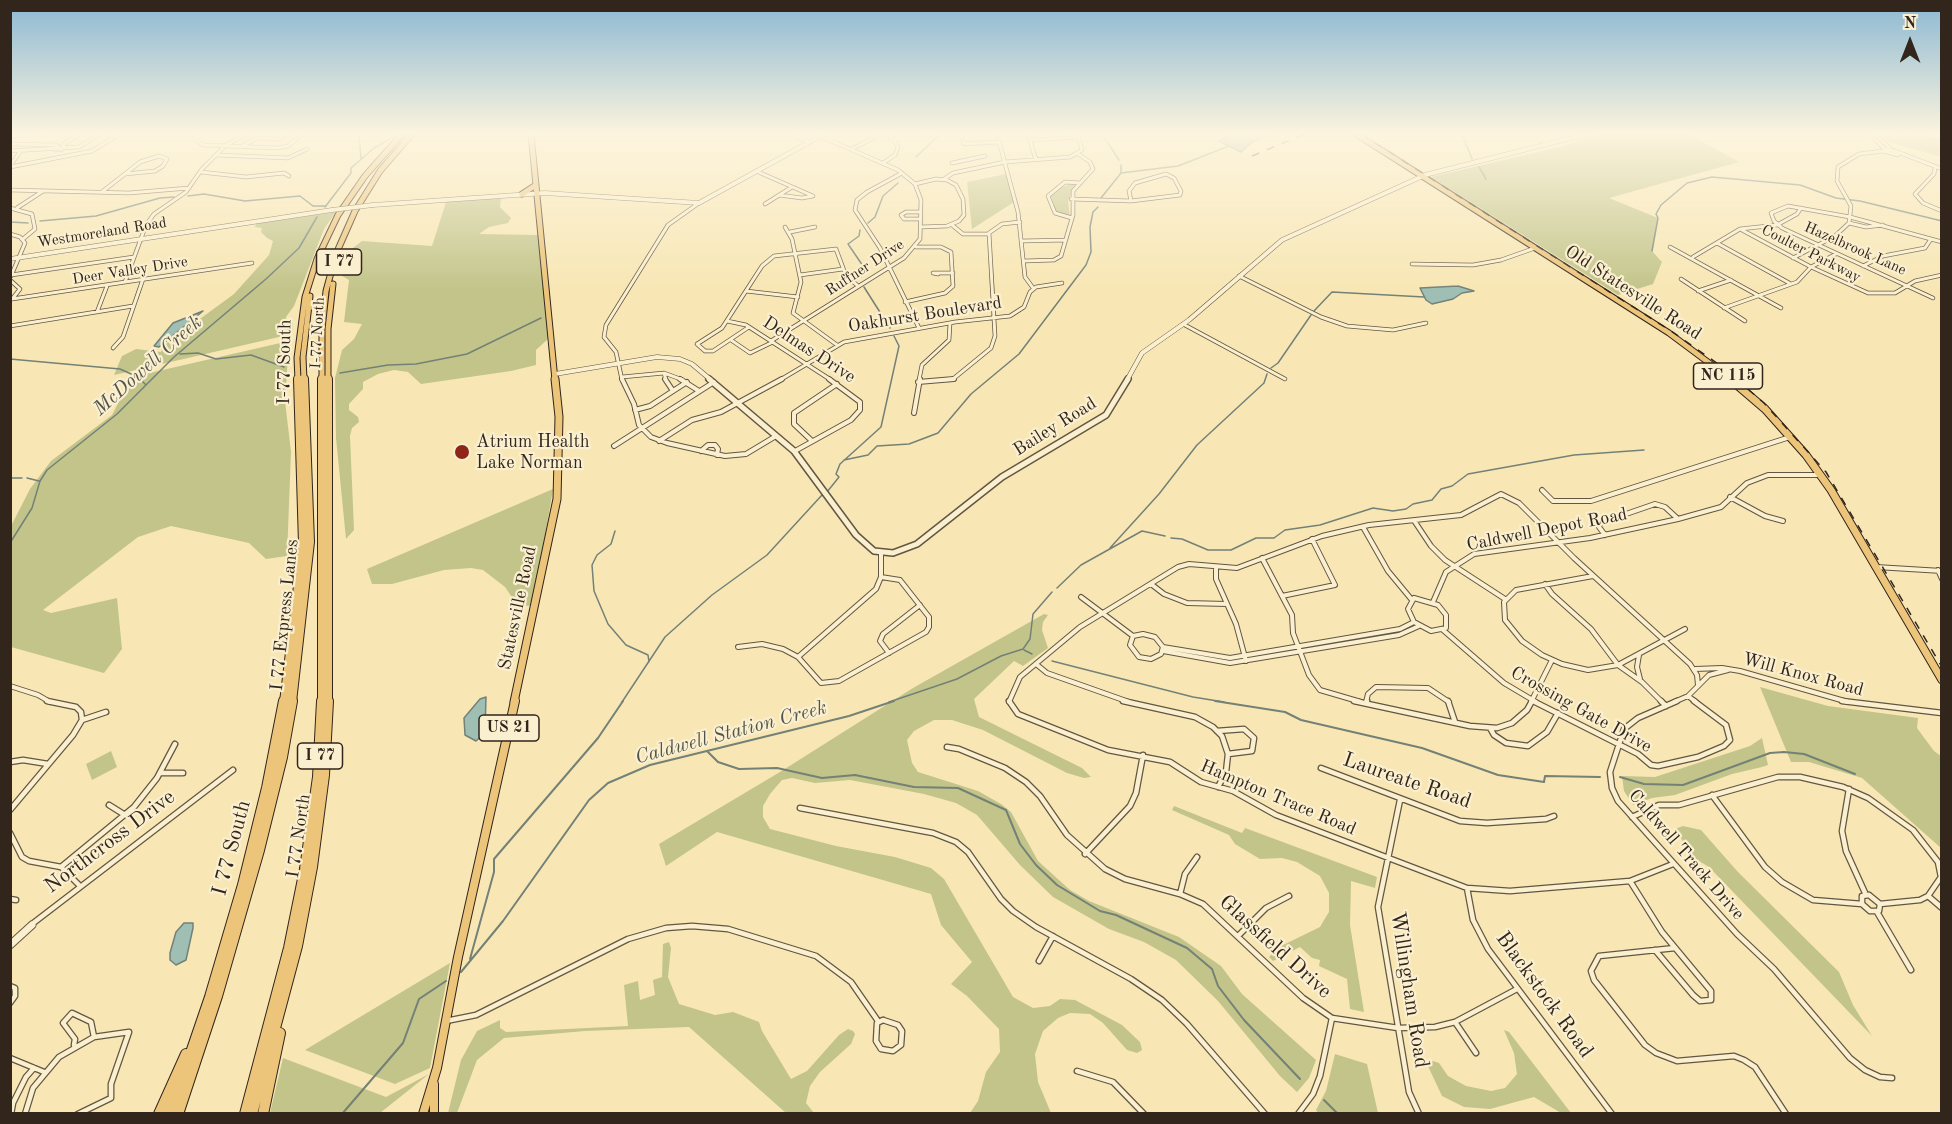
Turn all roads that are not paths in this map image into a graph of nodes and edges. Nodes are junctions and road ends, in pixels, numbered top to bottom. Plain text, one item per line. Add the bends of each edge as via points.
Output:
1 (109, 186) edge
2 (358, 186) edge
3 (363, 186) edge
4 (372, 186) edge
5 (375, 186) edge
6 (534, 186) edge
7 (536, 186) edge
8 (728, 186) edge
9 (873, 186) edge
10 (916, 186) edge
11 (957, 186) edge
12 (1011, 186) edge
13 (1059, 186) edge
14 (1077, 186) edge
15 (1131, 186) edge
16 (1178, 186) edge
17 (1399, 186) edge
18 (1438, 186) edge
19 (1841, 186) edge
20 (1923, 186) edge
21 (793, 187) joint
22 (189, 188) joint
23 (10, 190) edge
24 (44, 190) junction
25 (102, 192) junction
26 (537, 193) junction
27 (522, 194) junction
28 (779, 195) junction
29 (1071, 199) junction
30 (1131, 201) junction
31 (699, 203) junction
32 (765, 204) dead end
33 (10, 208) edge
34 (17, 208) junction
35 (1801, 208) junction
36 (1941, 211) edge
37 (921, 212) junction
38 (1850, 217) junction
39 (1072, 218) junction
40 (921, 219) junction
41 (1020, 222) junction
42 (1849, 223) junction
43 (1884, 224) junction
44 (952, 225) junction
45 (1777, 225) junction
46 (785, 227) dead end
47 (814, 227) dead end
48 (921, 227) junction
49 (1740, 229) junction
50 (790, 232) junction
51 (10, 234) edge
52 (988, 234) junction
53 (23, 239) junction
54 (141, 239) junction
55 (1932, 239) junction
56 (1066, 240) junction
57 (1022, 241) junction
58 (1717, 243) junction
59 (1941, 243) edge
60 (1818, 245) junction
61 (916, 247) junction
62 (1670, 247) dead end
63 (1535, 248) junction
64 (795, 253) junction
65 (1836, 254) junction
66 (134, 256) junction
67 (20, 257) junction
68 (1692, 257) junction
69 (1792, 258) junction
70 (10, 259) edge
71 (1024, 261) junction
72 (252, 263) dead end
73 (1412, 264) dead end
74 (1863, 266) junction
75 (889, 267) junction
76 (1810, 267) junction
77 (843, 269) junction
78 (953, 273) junction
79 (800, 274) junction
80 (938, 274) dead end
81 (1941, 275) edge
82 (1239, 276) junction
83 (11, 277) edge
84 (143, 279) junction
85 (1681, 279) dead end
86 (1732, 279) junction
87 (125, 282) junction
88 (1062, 283) dead end
89 (1792, 284) junction
90 (107, 285) junction
91 (857, 285) junction
92 (1908, 285) junction
93 (1034, 288) junction
94 (746, 291) junction
95 (1698, 291) junction
96 (1760, 296) junction
97 (798, 297) junction
98 (1934, 298) dead end
99 (11, 300) edge
100 (905, 302) junction
101 (133, 306) junction
102 (1724, 308) junction
103 (1781, 308) dead end
104 (96, 312) junction
105 (994, 318) junction
106 (727, 321) junction
107 (801, 321) junction
108 (1745, 321) dead end
109 (950, 323) junction
110 (1426, 323) dead end
111 (1183, 324) junction
112 (10, 326) edge
113 (749, 327) junction
114 (919, 328) junction
115 (731, 340) junction
116 (772, 341) junction
117 (837, 345) junction
118 (113, 348) dead end
119 (805, 363) junction
120 (620, 364) junction
121 (664, 373) junction
122 (555, 374) junction
123 (622, 377) junction
124 (1285, 379) dead end
125 (687, 382) junction
126 (714, 382) junction
127 (918, 382) junction
128 (837, 384) junction
129 (322, 391) junction
130 (673, 391) junction
131 (699, 391) junction
132 (738, 404) junction
133 (635, 410) junction
134 (328, 412) junction
135 (914, 412) dead end
136 (641, 429) junction
137 (777, 436) junction
138 (1791, 437) junction
139 (659, 441) junction
140 (812, 441) junction
141 (614, 446) dead end
142 (700, 451) junction
143 (795, 451) junction
144 (717, 455) junction
145 (1821, 476) junction
146 (1542, 490) dead end
147 (1730, 497) junction
148 (1678, 519) junction
149 (1783, 521) dead end
150 (1415, 522) junction
151 (1363, 527) junction
152 (1605, 535) junction
153 (1312, 539) junction
154 (1559, 541) junction
155 (310, 542) junction
156 (881, 554) junction
157 (1262, 558) junction
158 (1452, 566) junction
159 (1216, 567) junction
160 (1876, 567) junction
161 (1940, 571) edge
162 (1593, 576) junction
163 (881, 577) junction
164 (1941, 579) edge
165 (1151, 584) junction
166 (1545, 584) junction
167 (300, 585) junction
168 (1282, 596) junction
169 (1081, 597) dead end
170 (1505, 599) junction
171 (1412, 600) junction
172 (1433, 602) junction
173 (1227, 604) junction
174 (920, 605) junction
175 (1101, 614) junction
176 (1414, 622) junction
177 (1419, 626) junction
178 (1685, 629) dead end
179 (1443, 630) junction
180 (1133, 636) junction
181 (1664, 640) junction
182 (738, 647) dead end
183 (1163, 649) junction
184 (1300, 649) junction
185 (889, 653) junction
186 (1245, 655) junction
187 (1639, 655) junction
188 (798, 657) junction
189 (1552, 660) junction
190 (1246, 661) junction
191 (1036, 664) junction
192 (1618, 665) junction
193 (1695, 669) junction
194 (1728, 670) junction
195 (1941, 680) edge
196 (1642, 682) junction
197 (1698, 685) junction
198 (10, 686) edge
199 (1688, 696) junction
200 (1532, 700) junction
201 (1366, 703) junction
202 (1666, 706) junction
203 (106, 712) dead end
204 (1941, 712) edge
205 (1558, 713) junction
206 (82, 720) junction
207 (1455, 722) junction
208 (1490, 728) junction
209 (1218, 731) junction
210 (1618, 743) junction
211 (175, 744) dead end
212 (947, 747) dead end
213 (1228, 753) junction
214 (1143, 755) junction
215 (10, 762) edge
216 (49, 764) junction
217 (1321, 768) dead end
218 (233, 770) dead end
219 (160, 773) junction
220 (183, 773) dead end
221 (1218, 787) junction
222 (1849, 789) junction
223 (1712, 795) junction
224 (1400, 800) junction
225 (109, 805) dead end
226 (800, 808) dead end
227 (10, 810) edge
228 (125, 815) junction
229 (1554, 816) dead end
230 (1632, 817) junction
231 (10, 833) edge
232 (1085, 854) junction
233 (1197, 857) dead end
234 (1388, 859) junction
235 (1940, 862) edge
236 (1674, 864) junction
237 (61, 867) junction
238 (1630, 881) junction
239 (79, 885) junction
240 (1467, 888) junction
241 (1180, 894) junction
242 (1866, 895) junction
243 (1289, 896) dead end
244 (1928, 896) junction
245 (1939, 902) edge
246 (1862, 903) junction
247 (1880, 904) junction
248 (1941, 908) edge
249 (1877, 912) junction
250 (32, 925) joint
251 (1053, 936) junction
252 (1238, 936) junction
253 (10, 945) edge
254 (1675, 948) junction
255 (1655, 950) junction
256 (1039, 961) dead end
257 (1911, 970) dead end
258 (290, 975) junction
259 (10, 986) edge
260 (1517, 988) junction
261 (210, 997) junction
262 (10, 1003) edge
263 (1332, 1018) junction
264 (446, 1021) junction
265 (878, 1021) junction
266 (1455, 1022) junction
267 (1398, 1028) junction
268 (94, 1036) junction
269 (74, 1046) junction
270 (1476, 1053) dead end
271 (10, 1058) edge
272 (34, 1068) junction
273 (1077, 1071) dead end
274 (44, 1072) junction
275 (1892, 1078) dead end
276 (434, 1082) junction
277 (1303, 1108) junction
278 (11, 1113) edge
279 (25, 1113) edge
280 (78, 1113) edge
281 (159, 1113) edge
282 (170, 1113) edge
283 (178, 1113) edge
284 (245, 1113) edge
285 (252, 1113) edge
286 (263, 1113) edge
287 (423, 1113) edge
288 (434, 1113) edge
289 (1144, 1113) edge
290 (1264, 1113) edge
291 (1293, 1113) edge
292 (1298, 1113) edge
293 (1419, 1113) edge
294 (1612, 1113) edge
295 (1786, 1113) edge

1 - 25 street
2 - 167 highway, I-77 South / I 77 via 338,215 317,259 305,297 297,358 303,505
3 - 155 highway, I 77 Express Lanes / I 77 via 326,249 310,296 303,357
4 - 129 highway, I 77 Express Lanes / I 77 via 336,254 323,310
5 - 134 highway, I-77 North / I 77 via 352,227 339,262 328,319
6 - 27 main road
7 - 26 main road, Statesville Road / US 21
8 - 31 street
9 - 75 street via 857,200 856,214
10 - 37 street, Ruffner Drive
11 - 44 street via 963,199 963,216
12 - 41 street
13 - 39 street via 1048,194 1055,213
14 - 29 street
15 - 30 street
16 - 30 street via 1181,193 1172,198
17 - 82 street, Bailey Road via 1286,237
18 - 63 main road, Old Statesville Road / NC 115
19 - 38 street via 1851,206
20 - 36 street via 1916,194 1923,203
21 - 28 street
21 - 28 street via 813,196
22 - 25 street
22 - 54 street via 154,214
23 - 24 street
24 - 25 street
24 - 34 street
26 - 27 street, Westmoreland Road
26 - 31 street, Westmoreland Road
26 - 122 main road, Statesville Road / US 21
27 - 54 street, Westmoreland Road, bridge via 373,205
28 - 32 street
29 - 30 street
29 - 39 street
31 - 120 street via 670,223 604,329 604,337
33 - 34 street
34 - 53 street via 31,213 35,227
35 - 38 street, Hazelbrook Lane
35 - 45 street
35 - 45 street, Hazelbrook Lane via 1773,210 1771,216
37 - 40 street, Ruffner Drive
37 - 40 street via 901,215 904,219
38 - 42 street
38 - 43 street, Hazelbrook Lane
39 - 56 street
40 - 48 street, Ruffner Drive
41 - 52 street via 998,225
41 - 57 street
42 - 43 street via 1874,227
42 - 60 street
43 - 55 street, Hazelbrook Lane
44 - 48 street
44 - 52 street via 963,234
45 - 49 street
45 - 60 street, Hazelbrook Lane
46 - 50 street
47 - 50 street
48 - 61 street, Ruffner Drive
49 - 58 street
49 - 69 street, Coulter Parkway
50 - 64 street
51 - 53 street
52 - 105 street
53 - 67 street
54 - 66 street
54 - 67 street, Westmoreland Road
55 - 59 street, Hazelbrook Lane
55 - 74 street via 1925,248 1883,256
56 - 57 street
56 - 71 street via 1058,259
57 - 71 street
58 - 68 street
58 - 89 street
60 - 65 street, Hazelbrook Lane
60 - 69 street
61 - 75 street, Ruffner Drive
61 - 78 street via 948,250 953,256
62 - 68 street
63 - 73 street via 1481,264
63 - 138 main road, Old Statesville Road / NC 115 via 1708,361
64 - 77 street via 836,249
64 - 79 street
64 - 94 street via 768,259
65 - 74 street, Hazelbrook Lane
65 - 76 street
66 - 83 street
66 - 87 street
67 - 70 street, Westmoreland Road
67 - 83 street
68 - 86 street
69 - 76 street, Coulter Parkway
71 - 93 street via 1027,281
72 - 84 street, Deer Valley Drive
74 - 92 street, Hazelbrook Lane
75 - 91 street, Ruffner Drive
75 - 100 street
76 - 89 street
76 - 92 street, Coulter Parkway via 1868,293 1889,295
77 - 79 street
77 - 91 street
78 - 80 street
78 - 100 street via 953,286 947,292
79 - 97 street
81 - 92 street, Coulter Parkway
82 - 110 street via 1347,326 1393,330
82 - 111 street, Bailey Road
83 - 99 street via 20,289
84 - 87 street, Deer Valley Drive
84 - 101 street
85 - 95 street
86 - 95 street
86 - 96 street
87 - 90 street, Deer Valley Drive
88 - 93 street
89 - 96 street
90 - 99 street, Deer Valley Drive
90 - 104 street
91 - 107 street, Ruffner Drive
92 - 98 street, Hazelbrook Lane
93 - 105 street, Oakhurst Boulevard via 1018,312
94 - 97 street
94 - 106 street
95 - 102 street
96 - 102 street
96 - 103 street
97 - 107 street via 793,313
100 - 114 street
101 - 104 street
101 - 118 street via 122,339
102 - 108 street
104 - 112 street
105 - 109 street, Oakhurst Boulevard
105 - 127 street via 994,343 982,356 953,379
106 - 113 street, Delmas Drive
106 - 115 street via 698,344 711,352
107 - 116 street, Ruffner Drive
107 - 117 street
109 - 114 street, Oakhurst Boulevard
109 - 127 street via 949,340 924,361
111 - 124 street
111 - 156 street, Bailey Road via 1142,352 1112,408 1103,417 1008,473 917,544
113 - 115 street
113 - 116 street, Delmas Drive
114 - 117 street, Oakhurst Boulevard via 860,337
115 - 116 street, Ruffner Drive via 750,353
116 - 119 street, Delmas Drive
117 - 119 street, Oakhurst Boulevard
119 - 128 street, Delmas Drive
119 - 132 street, Oakhurst Boulevard
120 - 122 street
120 - 123 street
120 - 126 street via 662,357 686,361
121 - 123 street
121 - 125 street
121 - 130 street
122 - 264 main road, Statesville Road / US 21 via 560,457 552,531
123 - 133 street
125 - 130 street
125 - 131 street
126 - 131 street
126 - 132 street
127 - 135 street
128 - 140 street via 793,416 794,424
128 - 140 street, Delmas Drive via 859,399 860,410
129 - 134 highway
129 - 284 highway, I 77 Express Lanes / I 77 via 323,677 317,787 289,948
130 - 133 street
131 - 136 street
132 - 137 street
132 - 139 street, Oakhurst Boulevard via 688,422
133 - 136 street
134 - 258 highway, I 77 North / I 77 via 326,753 315,851
136 - 139 street
136 - 141 street
137 - 143 street
137 - 144 street via 746,454
138 - 145 main road, Old Statesville Road / NC 115
138 - 146 street via 1591,501 1553,501
139 - 142 street
140 - 143 street, Delmas Drive
142 - 144 street
142 - 144 street via 712,445 718,449
143 - 156 street via 856,535
145 - 147 street, Caldwell Depot Road via 1768,475 1747,483
145 - 160 main road, Old Statesville Road / NC 115
147 - 148 street, Caldwell Depot Road via 1721,507
147 - 149 street
148 - 152 street, Caldwell Depot Road
148 - 152 street via 1655,504 1600,523
150 - 151 street, Hampton Trace Road
150 - 154 street, Hampton Trace Road via 1461,515 1504,494
150 - 158 street via 1431,546
151 - 153 street, Hampton Trace Road
151 - 171 street via 1388,571
152 - 154 street, Caldwell Depot Road
153 - 157 street, Hampton Trace Road
153 - 168 street via 1335,585
154 - 158 street, Caldwell Depot Road via 1474,554
154 - 162 street
155 - 167 highway
155 - 283 highway, I 77 Express Lanes / I 77 via 300,652 275,787 229,957
156 - 163 street
157 - 159 street, Hampton Trace Road via 1237,568
157 - 168 street
158 - 170 street
158 - 172 street, Caldwell Depot Road via 1443,576
159 - 165 street, Hampton Trace Road via 1183,565
159 - 173 street via 1216,579
160 - 161 street
160 - 195 main road, Old Statesville Road / NC 115
161 - 164 street
162 - 166 street
162 - 181 street
163 - 174 street via 900,580
163 - 188 street via 876,589
165 - 173 street via 1187,603
165 - 175 street, Hampton Trace Road
166 - 170 street via 1516,590
166 - 192 street via 1591,629
167 - 261 highway, I 77 South / I 77 via 293,653 274,759
168 - 184 street via 1292,615 1293,633
169 - 175 street
170 - 189 street via 1503,613 1515,634
171 - 172 street
171 - 176 street via 1408,609
172 - 179 street via 1448,618
173 - 186 street
174 - 185 street via 883,634 880,641
174 - 185 street via 929,617 926,632
175 - 180 street
175 - 191 street, Hampton Trace Road
176 - 177 street
176 - 184 street via 1400,629
177 - 179 street
177 - 184 street via 1399,635
178 - 181 street
179 - 200 street, Crossing Gate Drive via 1495,676
180 - 183 street via 1150,634 1161,641
180 - 183 street via 1130,645 1139,657 1151,659
181 - 187 street
181 - 193 street
182 - 188 street via 773,646
183 - 186 street via 1223,657
183 - 190 street via 1221,662
184 - 186 street
184 - 190 street
184 - 201 street via 1320,690
185 - 188 street via 828,684 816,680
186 - 190 street
187 - 192 street
187 - 196 street via 1637,667
189 - 192 street via 1588,670
189 - 200 street
191 - 209 street via 1047,673 1120,700 1194,717
191 - 214 street, Hampton Trace Road via 1020,677 1010,695 1009,702 1018,714 1108,750
192 - 196 street
193 - 194 street, Will Knox Road
193 - 197 street
194 - 197 street, Will Knox Road via 1709,675
194 - 204 street, Will Knox Road via 1854,704
196 - 202 street
197 - 199 street, Caldwell Track Drive
198 - 206 street via 33,692 51,703 76,707
199 - 202 street, Caldwell Track Drive
199 - 210 street, Crossing Gate Drive via 1726,725 1730,740 1725,746 1658,766
200 - 205 street, Crossing Gate Drive
200 - 208 street via 1512,723
201 - 207 street
201 - 207 street via 1368,694 1376,687 1428,688 1448,700
202 - 210 street, Caldwell Track Drive via 1638,718 1624,729
203 - 206 street
205 - 208 street via 1547,732 1528,746 1506,743
205 - 210 street, Crossing Gate Drive
206 - 216 street
207 - 208 street
209 - 213 street
209 - 213 street via 1244,729 1254,738 1252,751
210 - 230 street, Caldwell Track Drive via 1610,772 1612,788
211 - 219 street
212 - 232 street, Glassfield Drive via 1005,768 1026,782
213 - 221 street via 1226,772
214 - 221 street, Hampton Trace Road via 1170,762
214 - 232 street via 1130,806
215 - 216 street
216 - 227 street
217 - 224 street, Laureate Road
218 - 239 street, Northcross Drive
219 - 220 street
219 - 228 street
221 - 234 street, Hampton Trace Road via 1233,791 1262,809
222 - 223 street via 1825,781 1778,777
222 - 235 street via 1913,830
222 - 242 street via 1842,831 1845,851
223 - 230 street via 1679,805 1659,805
223 - 246 street via 1765,867 1782,882 1813,900
224 - 229 street, Laureate Road via 1468,821
224 - 234 street, Willingham Road
225 - 228 street
226 - 251 street via 933,833 956,842 1013,911
228 - 237 street
230 - 236 street, Caldwell Track Drive
231 - 237 street via 28,861
232 - 241 street, Glassfield Drive via 1125,879
233 - 241 street via 1185,874
234 - 240 street, Hampton Trace Road
234 - 267 street, Willingham Road via 1378,907
235 - 244 street via 1941,877
236 - 238 street, Hampton Trace Road
236 - 275 street, Caldwell Track Drive via 1774,969 1850,1058 1865,1070
237 - 239 street
238 - 240 street, Hampton Trace Road via 1510,891
238 - 254 street
239 - 250 street, Northcross Drive
240 - 260 street, Blackstock Road via 1470,912 1480,937
241 - 252 street, Glassfield Drive via 1203,904
242 - 246 street via 1862,896
242 - 247 street
243 - 252 street via 1266,908
244 - 245 street
244 - 247 street
245 - 248 street
246 - 249 street
247 - 249 street
249 - 257 street
250 - 253 street, Northcross Drive
251 - 256 street
251 - 290 street via 1161,1000 1187,1024
252 - 263 street, Glassfield Drive via 1303,998
254 - 255 street
254 - 255 street via 1712,991 1711,1000 1693,995
255 - 295 street via 1599,956 1591,970 1594,980 1645,1045 1656,1053 1677,1061 1734,1056 1744,1060 1755,1067
258 - 285 highway, I 77 North / I 77
258 - 286 highway
259 - 262 street via 15,988
260 - 266 street, Glassfield Drive
260 - 294 street, Blackstock Road
261 - 281 highway
261 - 282 highway, I 77 South / I 77
263 - 267 street, Glassfield Drive
263 - 277 street via 1320,1076
264 - 265 street via 476,1016 628,939 666,928 692,926 728,929 816,956 851,982
264 - 276 main road, Statesville Road / US 21
265 - 265 street via 878,1045 886,1052 896,1050 902,1042 900,1027
266 - 267 street, Glassfield Drive via 1425,1029
266 - 270 street
267 - 293 street, Willingham Road via 1410,1098
268 - 269 street
268 - 269 street via 92,1022 72,1013 63,1023 75,1039
268 - 280 street via 129,1032 111,1084 111,1098
269 - 274 street
271 - 272 street
272 - 274 street
272 - 278 street via 12,1103
273 - 289 street via 1113,1082
274 - 279 street via 30,1095
276 - 287 main road, Statesville Road / US 21
276 - 288 main road, Statesville Road / US 21
277 - 291 street
277 - 292 street

